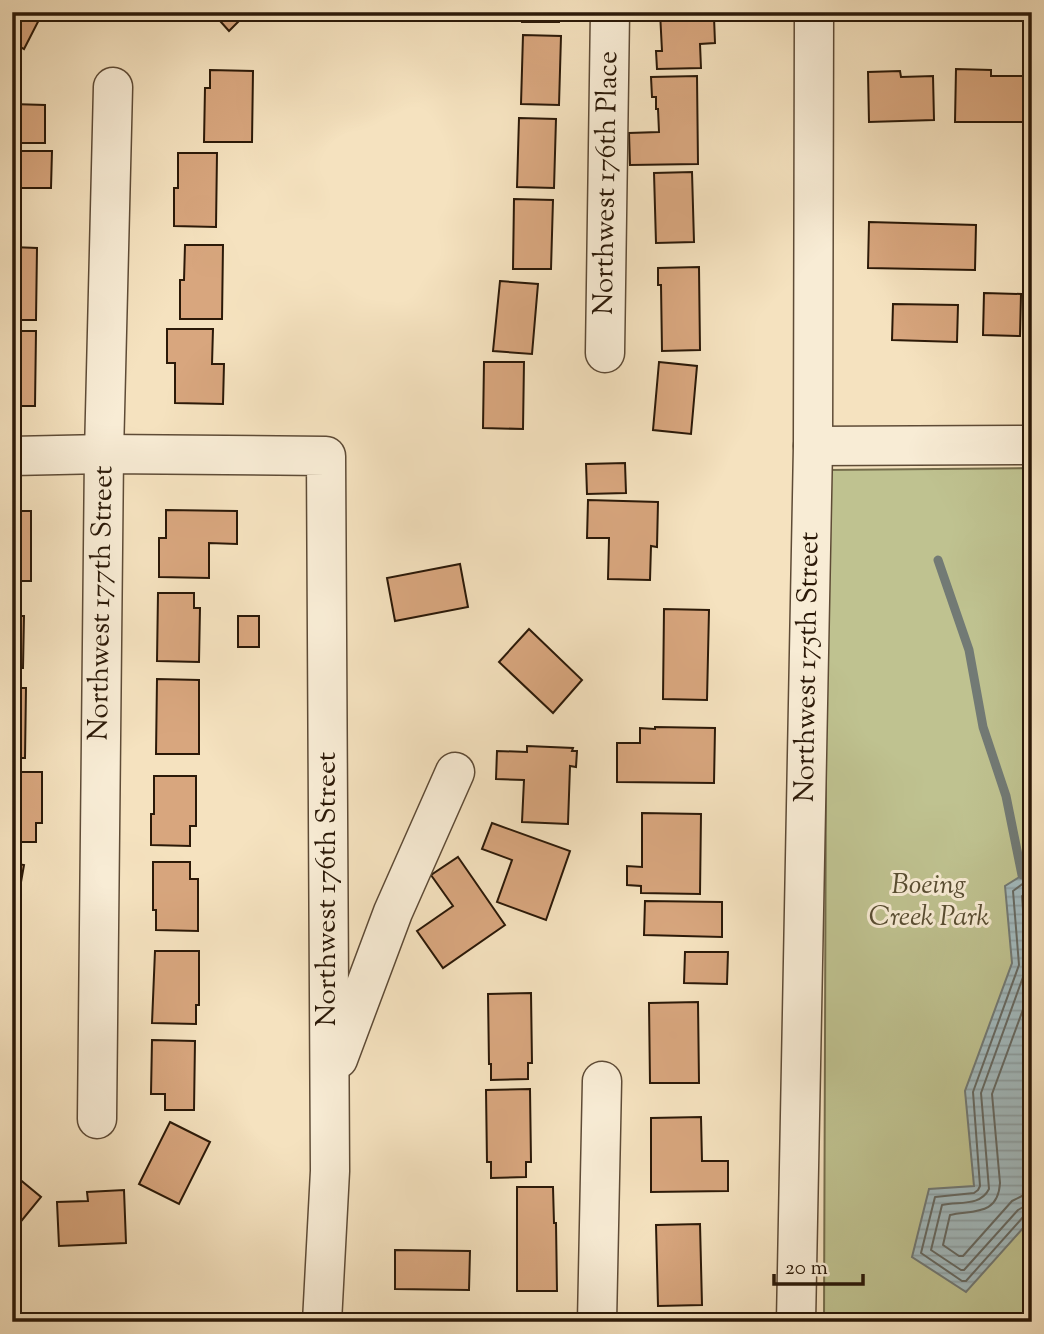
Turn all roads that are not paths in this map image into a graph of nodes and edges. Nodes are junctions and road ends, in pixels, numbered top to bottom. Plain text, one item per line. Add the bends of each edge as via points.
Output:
1 (610, 12) edge
2 (814, 12) edge
3 (113, 88) dead end
4 (605, 353) dead end
5 (1032, 445) edge
6 (813, 446) junction
7 (104, 454) junction
8 (12, 456) edge
9 (455, 772) dead end
10 (602, 1081) dead end
11 (329, 1082) junction
12 (97, 1119) dead end
13 (321, 1322) edge
14 (597, 1322) edge
15 (796, 1322) edge

1 - 4 street, Northwest 176th Place
2 - 6 street, Northwest 175th Street
3 - 7 street, Northwest 177th Street
5 - 6 street
6 - 15 street, Northwest 175th Street
7 - 8 street
7 - 11 street, Northwest 176th Street via 326,456
7 - 12 street, Northwest 177th Street
9 - 11 street via 393,912
10 - 14 street
11 - 13 street, Northwest 176th Street via 330,1171

